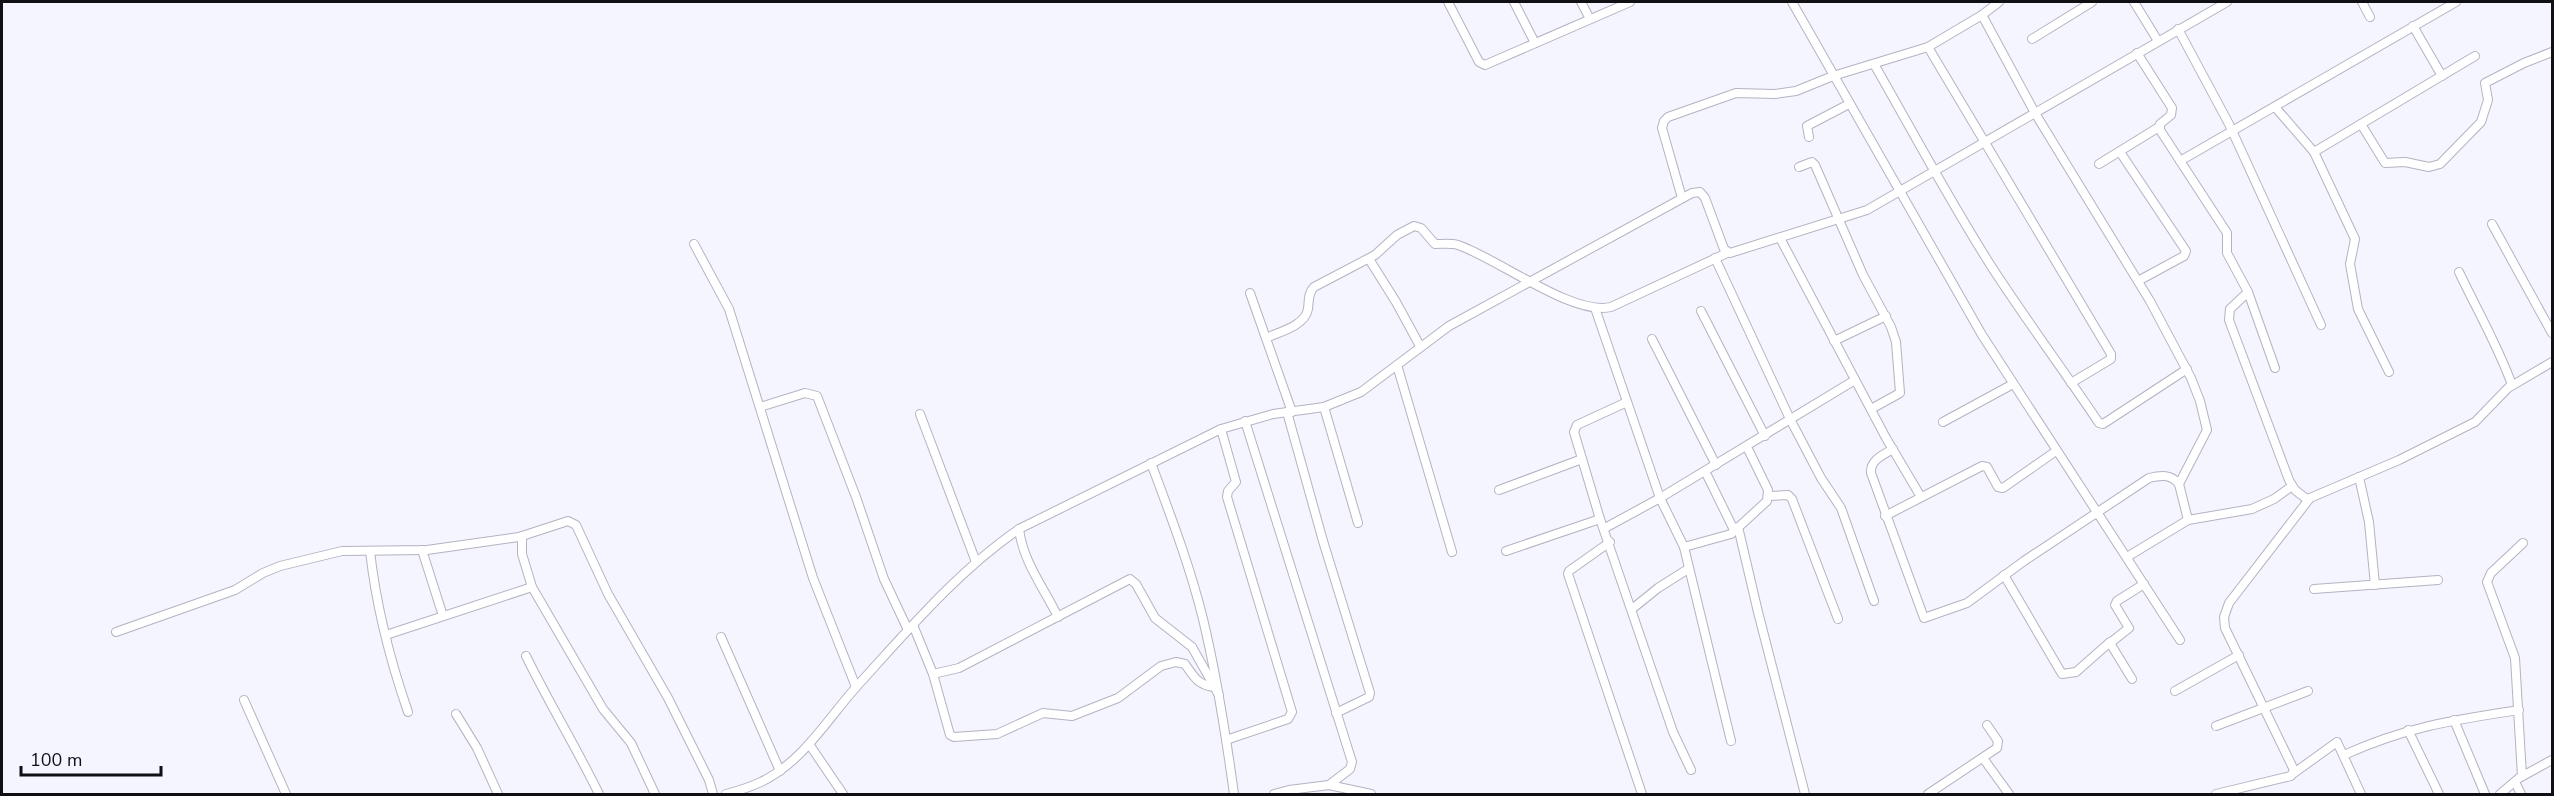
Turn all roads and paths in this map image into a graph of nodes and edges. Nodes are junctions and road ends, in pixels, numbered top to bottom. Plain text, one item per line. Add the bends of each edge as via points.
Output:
1 (1448, 2) edge
2 (1514, 2) edge
3 (1581, 2) edge
4 (1630, 2) edge
5 (1792, 2) edge
6 (1999, 2) edge
7 (2092, 2) edge
8 (2134, 2) edge
9 (2227, 2) edge
10 (2362, 2) edge
11 (2456, 2) edge
12 (2215, 5) edge
13 (1982, 15) junction
14 (2370, 17) dead end
15 (1590, 20) junction
16 (2414, 26) junction
17 (2178, 29) junction
18 (2032, 39) dead end
19 (2158, 41) junction
20 (1535, 43) junction
21 (1928, 47) junction
22 (2553, 52) edge
23 (2137, 53) junction
24 (2475, 56) dead end
25 (1874, 64) junction
26 (1833, 76) junction
27 (2442, 76) junction
28 (1849, 104) junction
29 (2275, 107) junction
30 (2035, 112) junction
31 (2361, 124) junction
32 (2159, 127) junction
33 (2231, 130) junction
34 (1809, 137) dead end
35 (1985, 142) junction
36 (2120, 152) junction
37 (2314, 152) junction
38 (2180, 160) junction
39 (2099, 164) dead end
40 (1799, 167) dead end
41 (1935, 171) junction
42 (1900, 192) junction
43 (1682, 198) junction
44 (1838, 220) junction
45 (2492, 224) dead end
46 (1780, 238) junction
47 (694, 244) dead end
48 (1727, 253) junction
49 (1715, 258) junction
50 (1369, 259) junction
51 (2459, 272) dead end
52 (2138, 281) junction
53 (1529, 282) junction
54 (2248, 292) junction
55 (1250, 293) dead end
56 (1595, 308) junction
57 (1701, 311) dead end
58 (1886, 316) junction
59 (2321, 326) dead end
60 (2553, 333) edge
61 (1266, 338) junction
62 (1652, 339) dead end
63 (1834, 341) junction
64 (1420, 346) junction
65 (2553, 362) edge
66 (1396, 365) junction
67 (2275, 368) dead end
68 (2187, 369) junction
69 (2389, 372) dead end
70 (1855, 380) junction
71 (2071, 383) junction
72 (2013, 384) junction
73 (2512, 385) junction
74 (1628, 402) junction
75 (760, 407) junction
76 (1324, 407) junction
77 (1871, 409) junction
78 (1289, 412) junction
79 (920, 414) dead end
80 (1790, 419) junction
81 (1245, 421) junction
82 (1943, 422) dead end
83 (1221, 429) junction
84 (1765, 436) junction
85 (1747, 447) junction
86 (1893, 449) junction
87 (2056, 451) junction
88 (1582, 459) junction
89 (1151, 463) junction
90 (1716, 465) junction
91 (1705, 471) junction
92 (2359, 477) junction
93 (2179, 484) junction
94 (2292, 486) junction
95 (1499, 490) dead end
96 (1769, 496) junction
97 (1921, 497) junction
98 (1660, 498) junction
99 (2308, 500) junction
100 (2097, 512) junction
101 (1885, 516) junction
102 (1600, 519) junction
103 (2188, 520) junction
104 (1358, 523) dead end
105 (1605, 528) junction
106 (1019, 529) junction
107 (1736, 529) junction
108 (522, 536) junction
109 (1610, 542) junction
110 (2523, 543) dead end
111 (1684, 547) junction
112 (422, 550) junction
113 (370, 551) junction
114 (1506, 551) dead end
115 (1452, 552) dead end
116 (2127, 556) junction
117 (976, 562) junction
118 (1688, 569) junction
119 (2004, 575) junction
120 (2438, 580) dead end
121 (2145, 584) junction
122 (2375, 585) junction
123 (531, 587) junction
124 (2314, 589) dead end
125 (1874, 601) dead end
126 (1632, 609) junction
127 (442, 616) junction
128 (1058, 617) junction
129 (1838, 619) dead end
130 (910, 627) junction
131 (116, 632) dead end
132 (386, 635) junction
133 (721, 637) dead end
134 (2180, 640) dead end
135 (2110, 642) junction
136 (2239, 655) junction
137 (526, 656) dead end
138 (933, 674) junction
139 (2132, 679) dead end
140 (856, 687) junction
141 (1217, 691) junction
142 (2175, 691) dead end
143 (2308, 691) dead end
144 (244, 700) dead end
145 (2265, 707) junction
146 (2518, 710) junction
147 (408, 712) dead end
148 (1336, 713) junction
149 (456, 714) dead end
150 (2454, 720) junction
151 (1988, 725) dead end
152 (2216, 726) dead end
153 (2408, 729) junction
154 (1226, 740) junction
155 (1731, 741) dead end
156 (809, 744) junction
157 (2344, 754) junction
158 (1983, 758) junction
159 (2553, 760) edge
160 (1691, 770) dead end
161 (780, 771) junction
162 (2294, 773) junction
163 (2518, 779) junction
164 (1329, 785) junction
165 (2254, 790) edge
166 (286, 795) edge
167 (498, 795) edge
168 (599, 795) edge
169 (656, 795) edge
170 (713, 795) edge
171 (726, 795) edge
172 (843, 795) edge
173 (1234, 795) edge
174 (1274, 795) edge
175 (1371, 795) edge
176 (1642, 795) edge
177 (1805, 795) edge
178 (1928, 795) edge
179 (2009, 795) edge
180 (2216, 795) edge
181 (2361, 795) edge
182 (2439, 795) edge
183 (2485, 795) edge
184 (2500, 795) edge
185 (2521, 795) edge

1 - 20 street via 1481,64
2 - 20 street
3 - 15 street
4 - 15 street
5 - 26 street
6 - 13 street
7 - 18 street
8 - 19 street
9 - 12 street
10 - 14 street
11 - 16 street
12 - 17 street
13 - 21 street
13 - 30 street
15 - 20 street
16 - 27 street
16 - 29 street
17 - 19 street
17 - 33 street
19 - 23 street
21 - 25 street
21 - 35 street
22 - 31 street via 2485,83 2488,100 2481,122 2436,166 2385,163
23 - 30 street
23 - 32 street via 2172,108 2171,115
24 - 27 street
25 - 26 street
25 - 41 street
26 - 28 street
26 - 43 street via 1784,93 1731,94 1668,117 1663,123 1665,141
27 - 31 street
28 - 34 street via 1807,126
28 - 42 street
29 - 33 street
29 - 37 street
30 - 35 street
30 - 52 street
31 - 37 street
32 - 36 street
32 - 38 street
33 - 38 street
33 - 59 street
35 - 41 street
35 - 71 street via 2111,354 2111,358
36 - 39 street
36 - 52 street via 2186,251 2184,256
37 - 69 street via 2355,239 2350,264 2358,309
38 - 54 street via 2226,230 2227,253
40 - 44 street via 1812,162 1815,165
41 - 42 street
41 - 71 street via 1992,267
42 - 44 street
42 - 72 street
43 - 48 street via 1697,192 1703,195
43 - 53 street
44 - 46 street
44 - 58 street
45 - 60 street
46 - 48 street
46 - 63 street
47 - 75 street via 729,309
48 - 49 street
49 - 56 street via 1611,307
49 - 80 street
50 - 53 street via 1414,226 1421,228 1435,244 1459,245
50 - 61 street via 1314,287 1302,320
50 - 64 street
51 - 73 street via 2498,347
52 - 68 street
53 - 56 street
53 - 64 street
54 - 67 street
54 - 94 street via 2230,309 2228,317
55 - 61 street
56 - 74 street
57 - 84 street
58 - 63 street
58 - 77 street via 1896,342 1901,391 1899,396
61 - 78 street
62 - 90 street
63 - 70 street
64 - 66 street
65 - 73 street
66 - 76 street via 1361,392
66 - 115 street
68 - 71 street via 2103,424
68 - 93 street via 2207,430
70 - 77 street
70 - 80 street
72 - 82 street
72 - 87 street
73 - 92 street via 2475,422
74 - 88 street via 1574,427
74 - 98 street
75 - 130 street via 805,393 817,396 884,579
75 - 140 street via 813,578
76 - 78 street
76 - 104 street
77 - 86 street
78 - 81 street
78 - 148 street via 1323,541 1370,693
79 - 117 street
80 - 84 street
80 - 125 street via 1841,508
81 - 83 street
81 - 148 street
83 - 89 street
83 - 154 street via 1236,482 1227,497 1292,712 1288,719
84 - 85 street
85 - 90 street
85 - 96 street
86 - 97 street
86 - 101 street via 1874,461 1870,469
87 - 97 street via 2003,488 1998,487 1987,466 1983,466
87 - 100 street
88 - 95 street
88 - 102 street
89 - 106 street
89 - 141 street via 1203,618
90 - 91 street
91 - 98 street
91 - 107 street
92 - 99 street
92 - 122 street via 2369,522
93 - 100 street via 2168,476 2149,478
93 - 103 street
94 - 99 street
94 - 103 street via 2252,509
96 - 107 street
96 - 129 street via 1788,495 1792,499
97 - 101 street
98 - 105 street
98 - 111 street
99 - 136 street via 2229,603 2223,623
100 - 116 street
100 - 119 street
101 - 119 street via 1924,618 1967,603
102 - 105 street
102 - 114 street
103 - 116 street
105 - 109 street
106 - 117 street
106 - 128 street via 1027,560
107 - 111 street via 1731,534
107 - 177 street
108 - 112 street
108 - 123 street via 522,554
108 - 170 street via 568,521 576,525 608,594 668,698
109 - 126 street
109 - 176 street via 1569,571 1568,577
110 - 146 street via 2491,573 2487,582 2513,648
111 - 118 street
112 - 113 street
112 - 127 street
113 - 131 street via 342,551 280,567 235,590
113 - 132 street
116 - 121 street
117 - 130 street
118 - 126 street
118 - 155 street
119 - 135 street via 2062,674 2076,672
120 - 122 street
121 - 134 street
121 - 135 street via 2115,604 2129,628
122 - 124 street
123 - 127 street
123 - 169 street via 603,709 629,740
126 - 160 street via 1673,732
127 - 132 street
128 - 138 street via 959,668
128 - 141 street via 1125,580 1132,580 1155,618 1192,647
130 - 138 street
130 - 140 street
132 - 147 street
133 - 161 street
135 - 139 street
136 - 142 street
136 - 145 street
137 - 168 street
138 - 141 street via 950,735 957,738 997,735 1043,713 1072,716 1118,698 1161,666 1173,662 1185,664 1196,680
140 - 156 street
141 - 154 street
143 - 145 street
144 - 166 street
145 - 152 street
145 - 162 street
146 - 150 street
146 - 163 street
148 - 164 street via 1352,766
149 - 167 street
150 - 153 street
150 - 183 street
151 - 158 street via 1998,746
153 - 157 street
153 - 182 street
154 - 173 street
156 - 161 street
156 - 172 street
157 - 162 street via 2335,742
157 - 181 street
158 - 178 street
158 - 179 street
159 - 163 street
161 - 171 street
162 - 165 street
163 - 184 street
163 - 185 street
164 - 174 street
164 - 175 street
165 - 180 street

